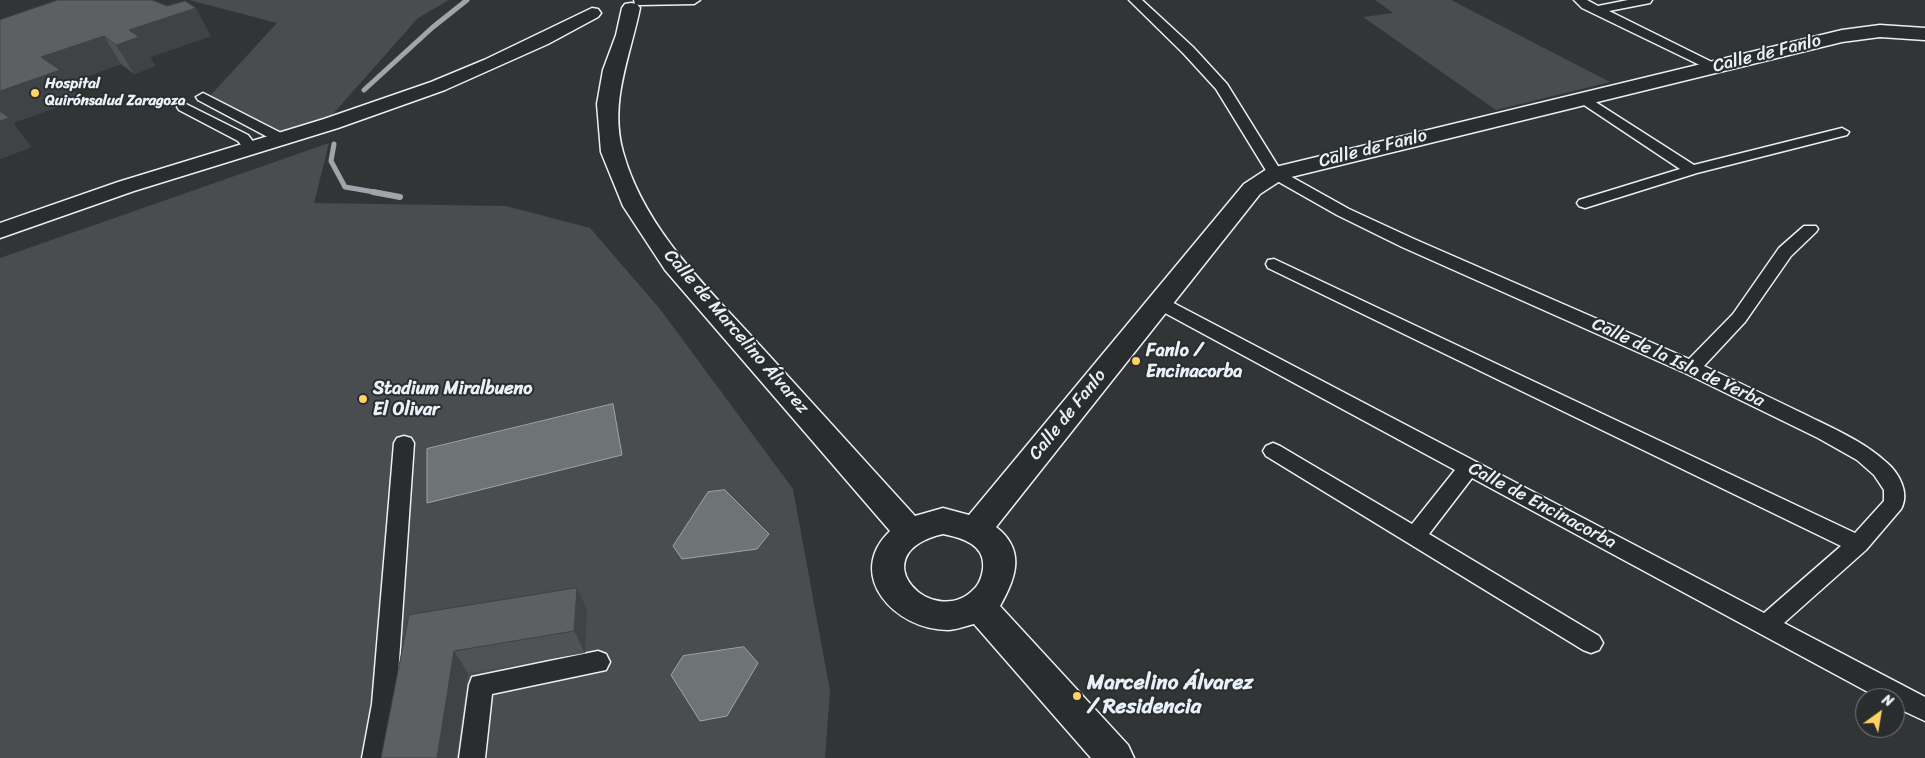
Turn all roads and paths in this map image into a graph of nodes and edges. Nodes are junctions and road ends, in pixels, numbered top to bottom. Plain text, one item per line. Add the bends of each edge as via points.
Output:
1 (694, 0) edge
2 (1135, 0) edge
3 (1580, 0) edge
4 (1646, 0) edge
5 (586, 6) edge
6 (630, 9) edge
7 (1597, 10) junction
8 (1925, 34) edge
9 (1715, 67) junction
10 (204, 97) dead end
11 (1583, 98) junction
12 (184, 107) dead end
13 (1842, 132) dead end
14 (282, 139) junction
15 (251, 148) junction
16 (1692, 170) junction
17 (1275, 174) junction
18 (1585, 203) dead end
19 (1810, 229) dead end
20 (0, 231) edge
21 (1274, 264) dead end
22 (1158, 302) junction
23 (1692, 368) junction
24 (404, 443) dead end
25 (1273, 451) dead end
26 (1469, 467) junction
27 (976, 529) junction
28 (909, 531) junction
29 (1415, 536) junction
30 (1858, 544) junction
31 (978, 605) junction
32 (1766, 625) junction
33 (1591, 643) dead end
34 (598, 662) dead end
35 (1925, 710) edge
36 (375, 758) edge
37 (472, 758) edge
38 (1115, 758) edge

1 - 6 street
2 - 17 street via 1222,87
3 - 7 street
4 - 7 street
5 - 6 street
5 - 14 street via 512,54 372,112
6 - 28 street, Calle de Marcelino Álvarez via 607,104 612,152 634,206 674,265
7 - 9 street
8 - 9 street, Calle de Fanlo via 1863,32
9 - 11 street, Calle de Fanlo
10 - 14 street
11 - 16 street
11 - 17 street, Calle de Fanlo
12 - 15 street via 243,138
13 - 16 street
14 - 15 street
15 - 20 street via 78,202
16 - 18 street
17 - 22 street, Calle de Fanlo via 1252,189
17 - 23 street, Calle de la Isla de Yerba via 1408,243
19 - 23 street via 1785,252 1739,318
21 - 30 street
22 - 26 street, Calle de Encinacorba
22 - 27 street, Calle de Fanlo
23 - 30 street, Calle de la Isla de Yerba via 1843,442 1881,469 1894,490 1894,502
24 - 36 street via 384,704
25 - 29 street
26 - 29 street
26 - 32 street, Calle de Encinacorba
27 - 28 street via 960,522 942,521
27 - 31 street via 993,544 1001,564 1000,578 994,591
28 - 31 street via 890,554 888,569 891,583 899,596 913,607 929,613 948,615
29 - 33 street
30 - 32 street, Calle de la Isla de Yerba
31 - 38 street
32 - 35 street, Calle de Encinacorba
34 - 37 street via 482,685

